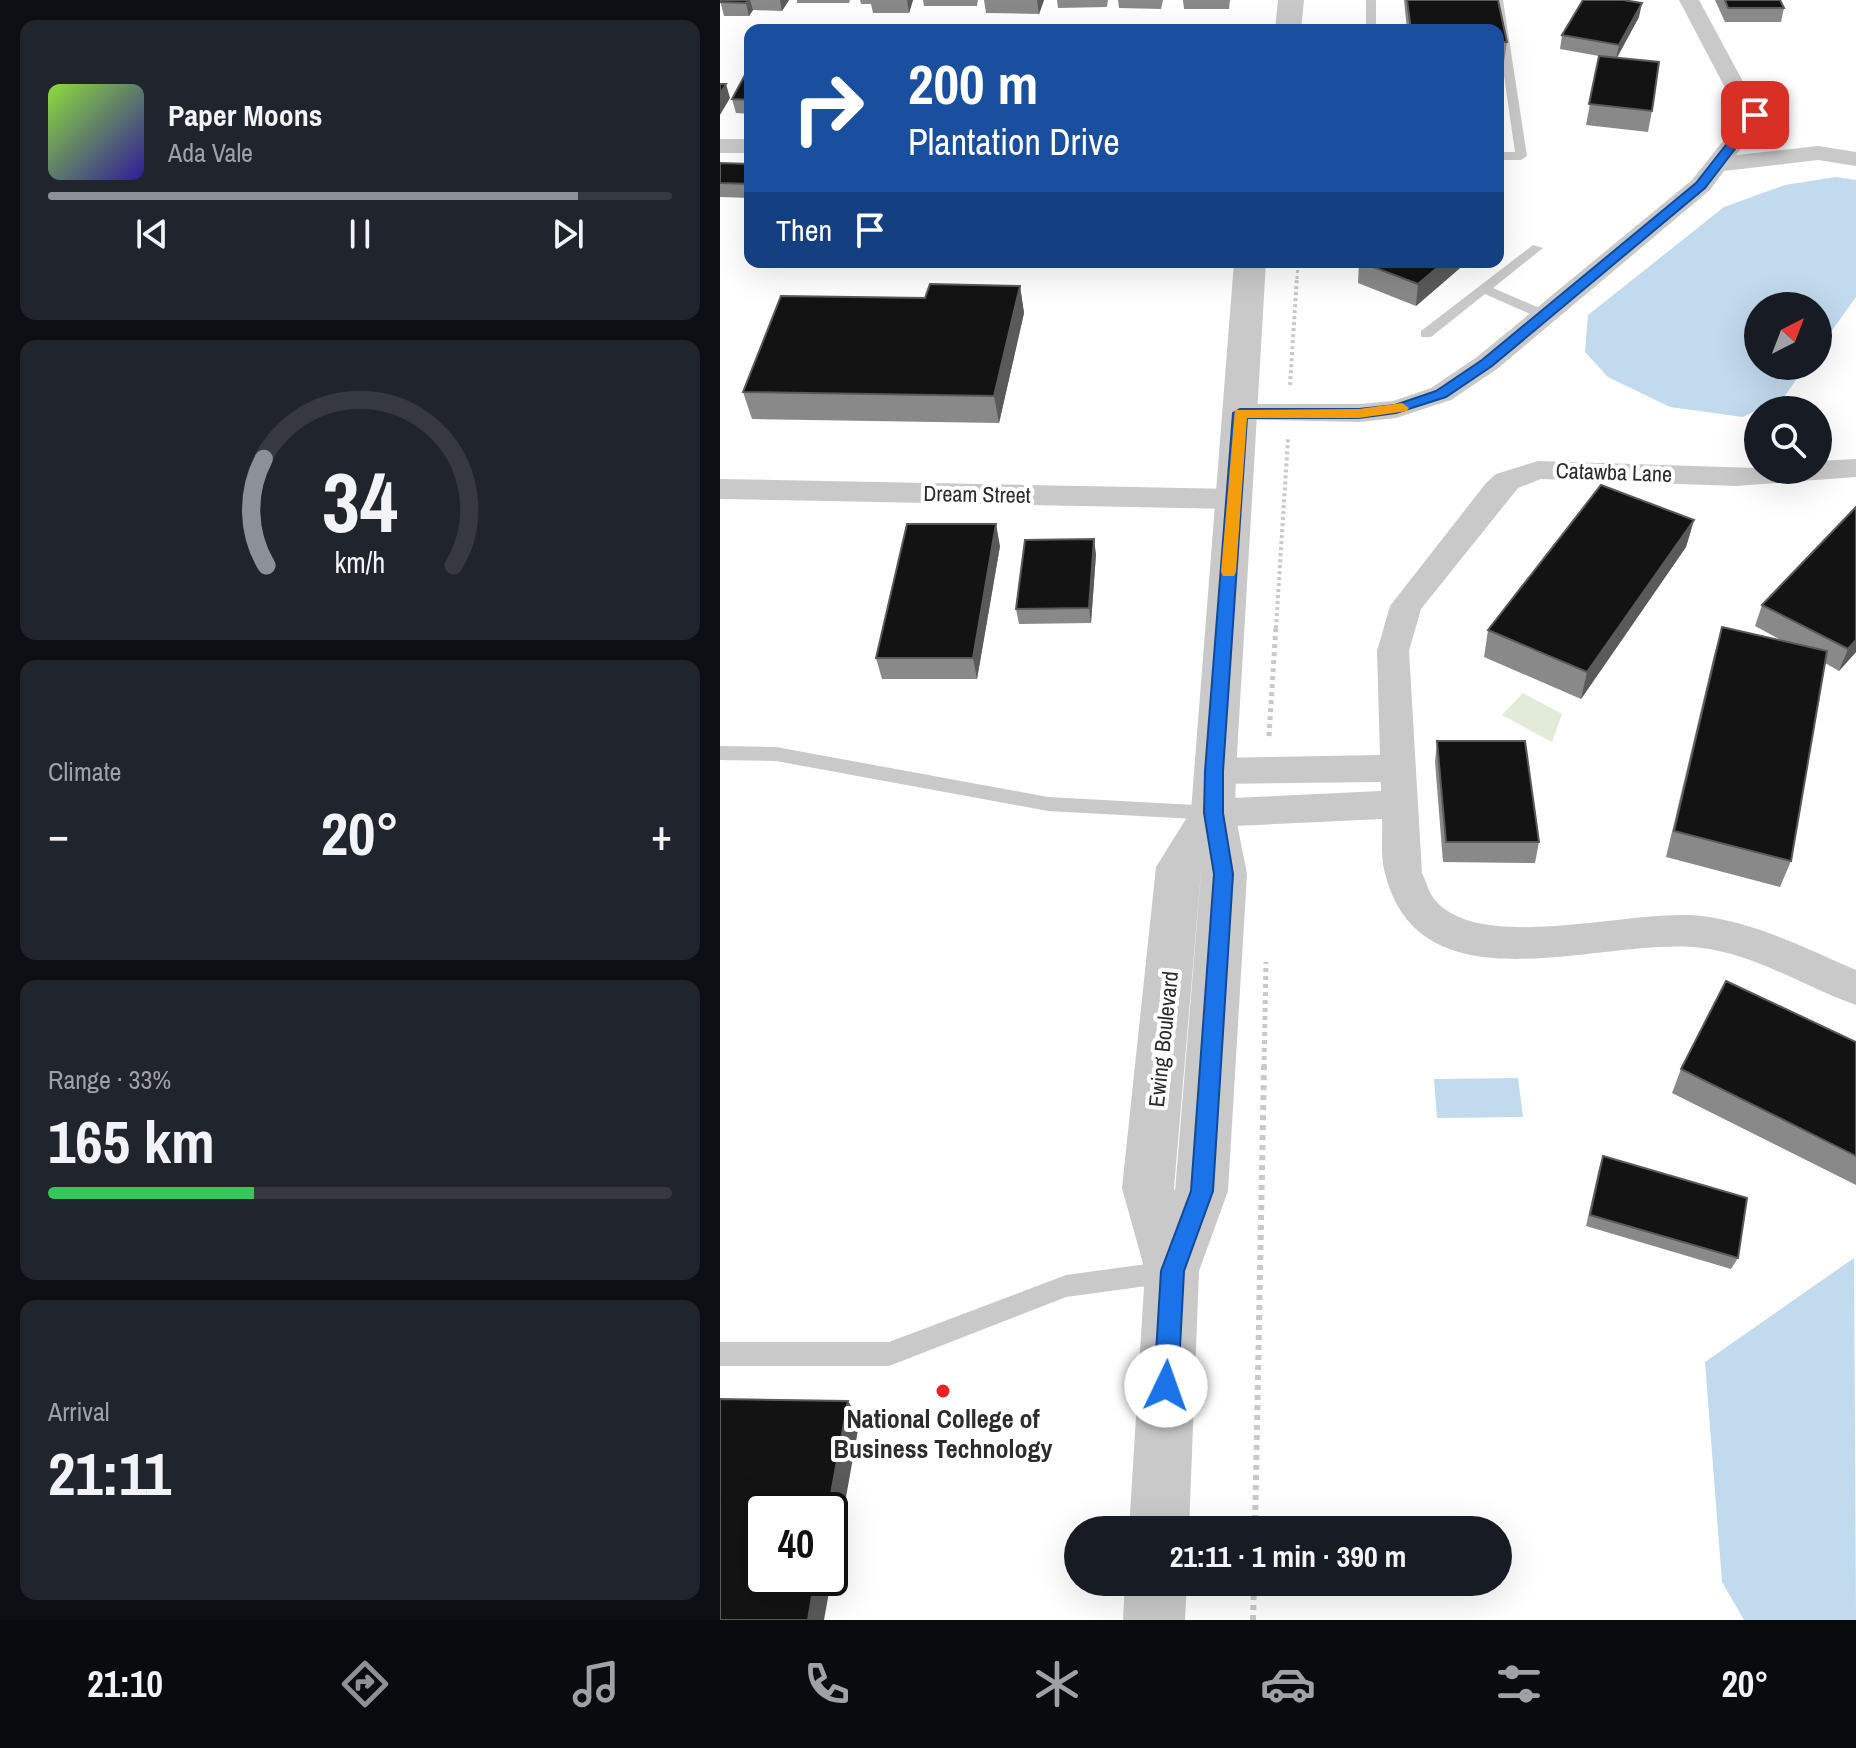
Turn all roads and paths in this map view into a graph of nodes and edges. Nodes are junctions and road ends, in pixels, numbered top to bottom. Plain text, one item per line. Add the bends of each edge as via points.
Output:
1 (1291, 0) edge
2 (1371, 0) edge
3 (1498, 0) edge
4 (1689, 0) edge
5 (1289, 24) edge
6 (1371, 24) edge
7 (1500, 24) edge
8 (1504, 82) edge
9 (1755, 115) junction
10 (720, 146) edge
11 (744, 146) edge
12 (1818, 153) junction
13 (1504, 156) edge
14 (1856, 159) edge
15 (1720, 164) junction
16 (1537, 248) dead end
17 (1250, 268) edge
18 (1298, 268) edge
19 (1484, 289) junction
20 (1544, 315) junction
21 (1426, 334) dead end
22 (1290, 393) dead end
23 (1240, 413) junction
24 (1289, 424) dead end
25 (1856, 468) edge
26 (720, 489) edge
27 (1234, 499) junction
28 (1269, 739) dead end
29 (720, 753) edge
30 (1398, 768) junction
31 (1214, 792) junction
32 (1400, 804) junction
33 (1266, 955) dead end
34 (1856, 988) edge
35 (1172, 1271) junction
36 (720, 1354) edge
37 (1160, 1516) edge
38 (1255, 1516) edge
39 (1155, 1596) edge
40 (1254, 1596) edge
41 (1154, 1620) edge
42 (1253, 1620) edge

1 - 5 street
2 - 6 lane
3 - 7 lane
4 - 9 street
8 - 13 lane via 1521,156
9 - 12 street
9 - 15 street
10 - 11 street
12 - 14 street
12 - 15 street
15 - 20 street
16 - 19 lane
17 - 23 street
18 - 22 path
19 - 20 lane
19 - 21 lane
20 - 23 street via 1487,363 1421,403 1359,413
23 - 27 street
24 - 28 path
25 - 30 street, Catawba Lane via 1736,477 1566,469 1528,472 1507,481 1416,591 1399,622 1393,651
26 - 27 street, Dream Street
27 - 31 street
29 - 31 lane via 776,754 1048,804
30 - 31 street
30 - 32 street, Catawba Lane
31 - 32 street
31 - 35 street via 1224,874 1202,1191
32 - 34 street, Catawba Lane via 1408,893 1437,928 1461,939 1494,946 1648,929 1701,931 1761,948
33 - 38 path
35 - 36 lane via 1066,1286 889,1354
35 - 37 street
39 - 41 street
40 - 42 path

